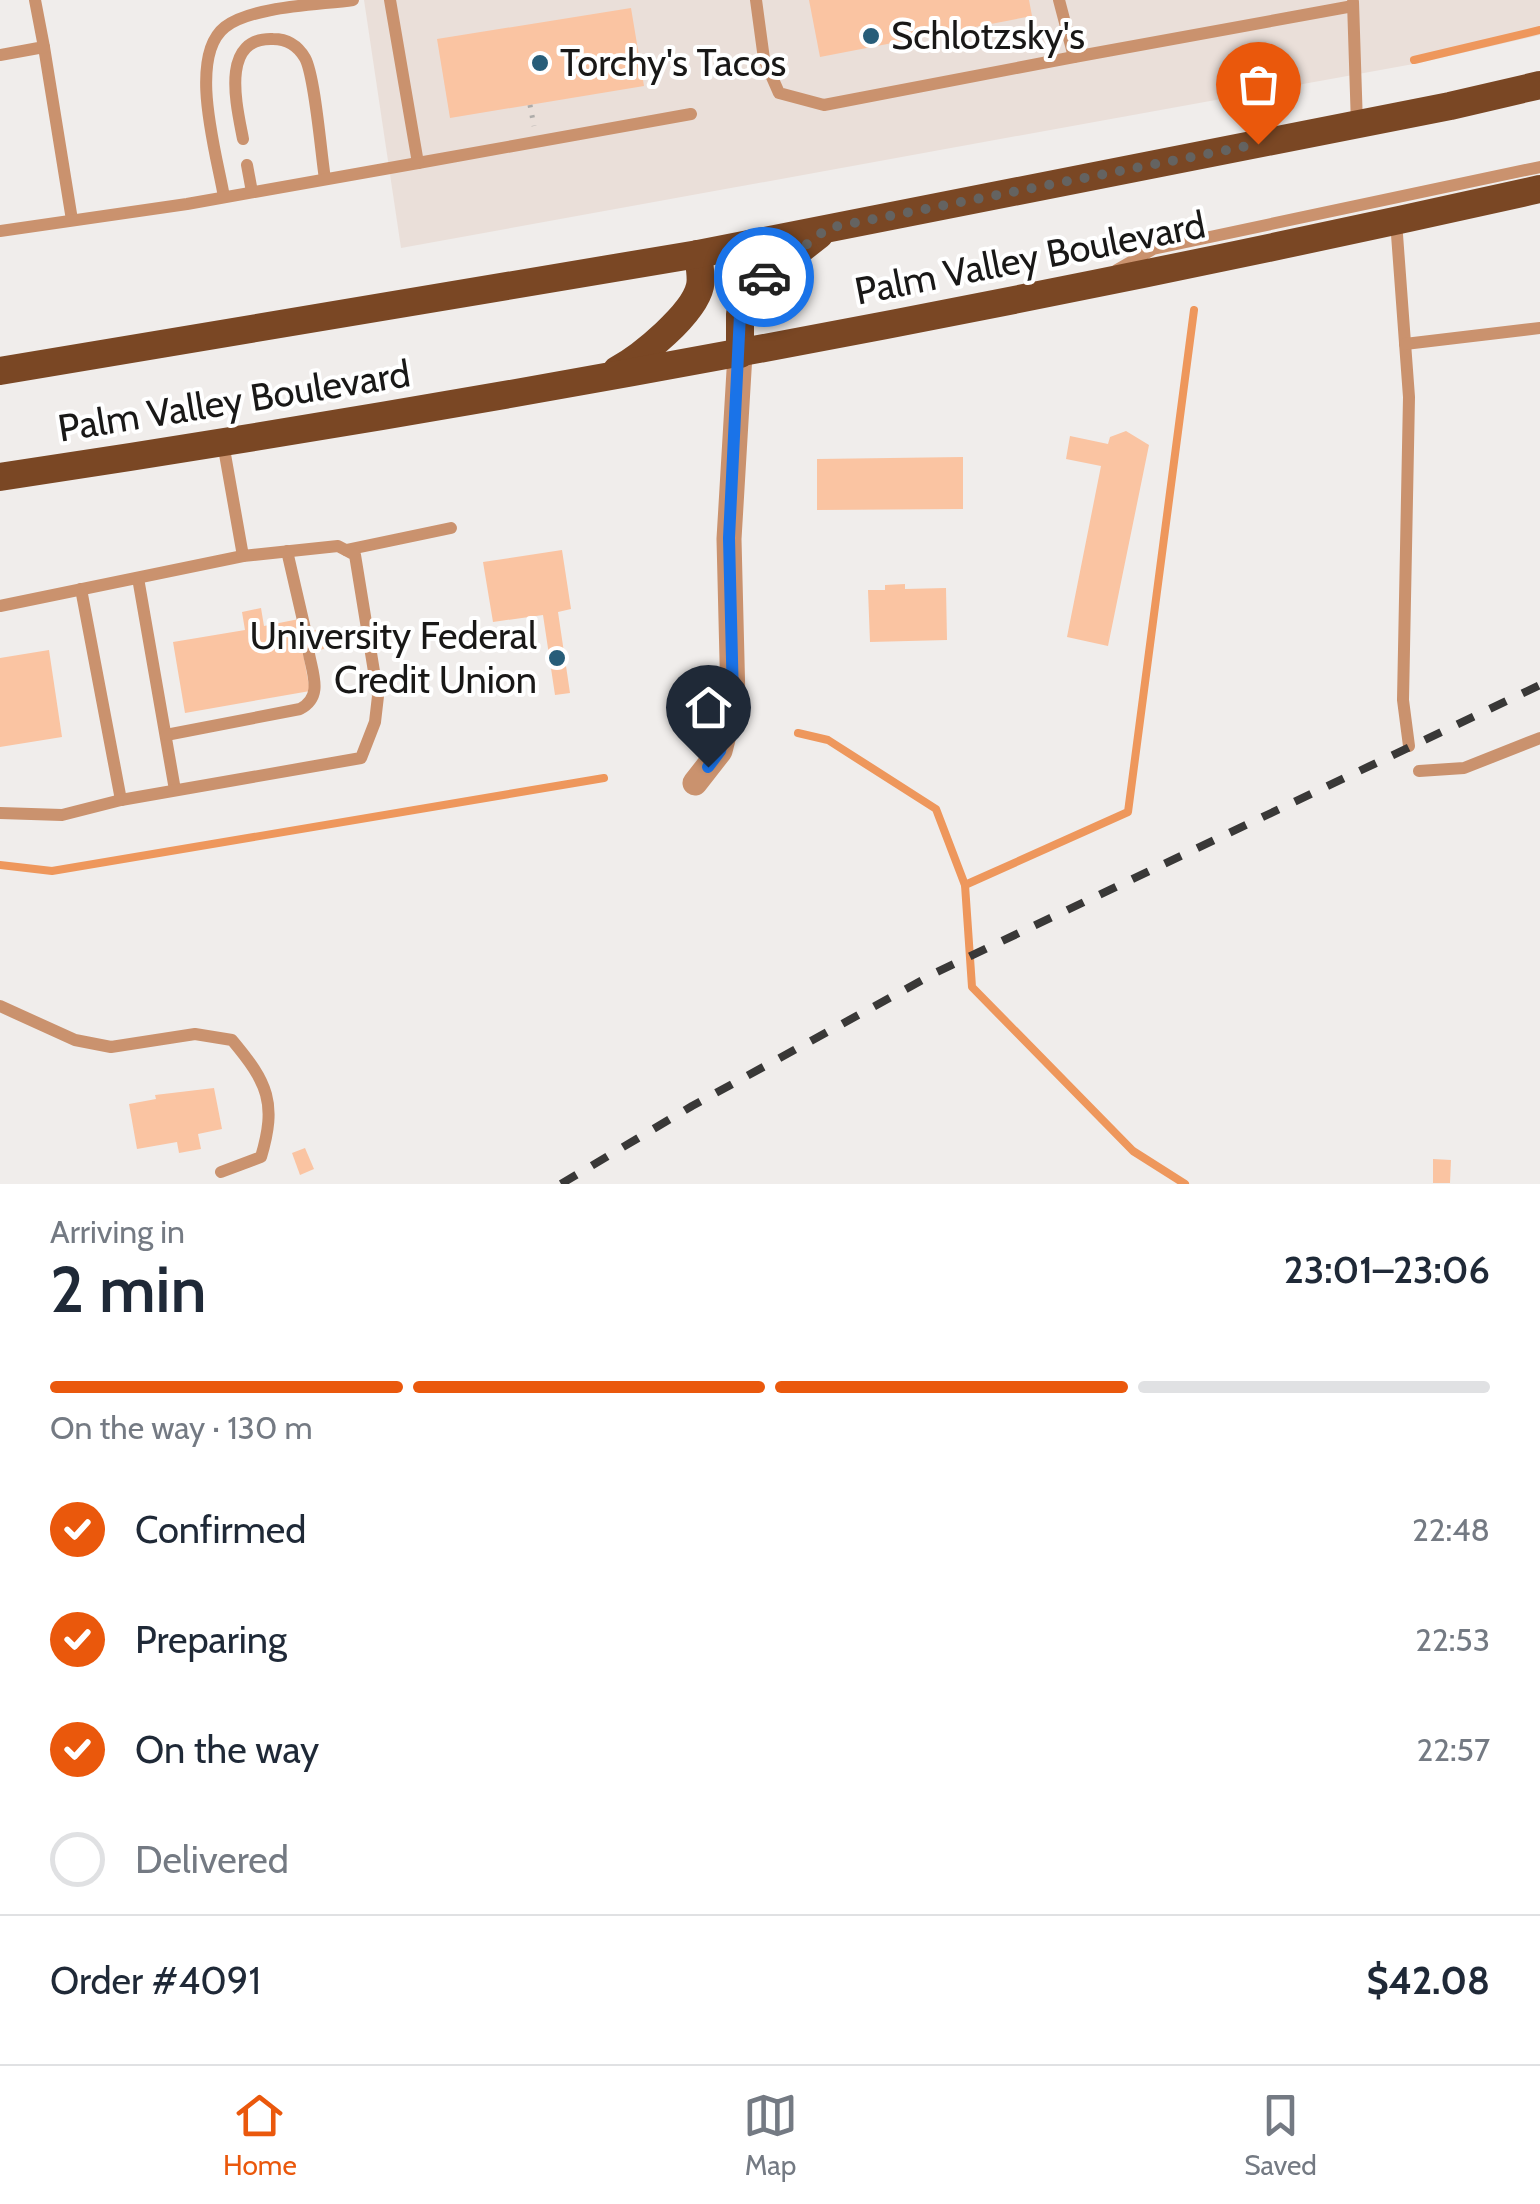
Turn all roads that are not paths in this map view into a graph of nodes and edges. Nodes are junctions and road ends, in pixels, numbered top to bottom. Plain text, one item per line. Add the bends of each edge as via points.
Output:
1 (35, 0) edge
2 (352, 0) edge
3 (390, 0) edge
4 (756, 0) edge
5 (1060, 0) edge
6 (1353, 3) edge
7 (44, 47) junction
8 (0, 55) edge
9 (1074, 57) junction
10 (1540, 85) edge
11 (691, 114) dead end
12 (1356, 124) junction
13 (243, 138) dead end
14 (418, 163) junction
15 (248, 164) dead end
16 (1540, 167) edge
17 (325, 180) junction
18 (1540, 189) edge
19 (252, 192) junction
20 (224, 197) junction
21 (72, 220) junction
22 (1396, 221) junction
23 (828, 228) junction
24 (0, 231) edge
25 (698, 254) junction
26 (1093, 284) junction
27 (1540, 328) edge
28 (1405, 344) junction
29 (740, 354) junction
30 (0, 371) edge
31 (602, 378) junction
32 (224, 443) junction
33 (0, 477) edge
34 (451, 528) dead end
35 (346, 550) junction
36 (287, 551) junction
37 (243, 556) junction
38 (138, 578) junction
39 (81, 589) junction
40 (0, 606) edge
41 (305, 629) dead end
42 (309, 654) dead end
43 (166, 736) junction
44 (1540, 738) edge
45 (1409, 746) dead end
46 (1418, 772) dead end
47 (695, 783) dead end
48 (176, 790) junction
49 (121, 800) junction
50 (0, 813) edge
51 (0, 1006) edge
52 (221, 1172) dead end

1 - 7 lane
2 - 20 lane via 257,13 226,26 211,44 204,66
3 - 14 lane
4 - 9 lane via 764,59 778,93 824,105
5 - 9 lane
6 - 9 lane
6 - 12 lane
7 - 8 lane
7 - 21 lane
10 - 12 highway, Palm Valley Boulevard
11 - 14 lane
12 - 23 highway, Palm Valley Boulevard
13 - 17 lane via 234,90 238,60 256,41 289,42 307,61
14 - 17 lane
15 - 19 lane
16 - 26 lane via 1154,249
17 - 19 lane
18 - 22 highway, Palm Valley Boulevard
19 - 20 lane
20 - 21 lane
21 - 24 lane
22 - 26 highway, Palm Valley Boulevard
22 - 28 lane
23 - 25 highway, Palm Valley Boulevard
23 - 29 highway via 750,289 740,314
25 - 30 highway, Palm Valley Boulevard
25 - 31 highway via 700,287 684,314 636,359
26 - 29 highway, Palm Valley Boulevard
27 - 28 lane
28 - 45 lane via 1403,700
29 - 31 highway, Palm Valley Boulevard
29 - 47 street via 729,538 733,700 720,751
31 - 32 highway, Palm Valley Boulevard
32 - 33 highway, Palm Valley Boulevard
32 - 37 lane
34 - 35 lane
35 - 36 lane
35 - 48 lane via 355,555 378,696 361,758
36 - 37 lane
36 - 41 lane
37 - 38 lane
38 - 39 lane
38 - 43 lane
39 - 40 lane
39 - 49 lane
42 - 43 lane via 316,690 310,704
43 - 48 lane
44 - 46 lane via 1464,768
48 - 49 lane
49 - 50 lane via 62,816
51 - 52 lane via 111,1048 195,1034 232,1040 254,1066 270,1126 261,1157

